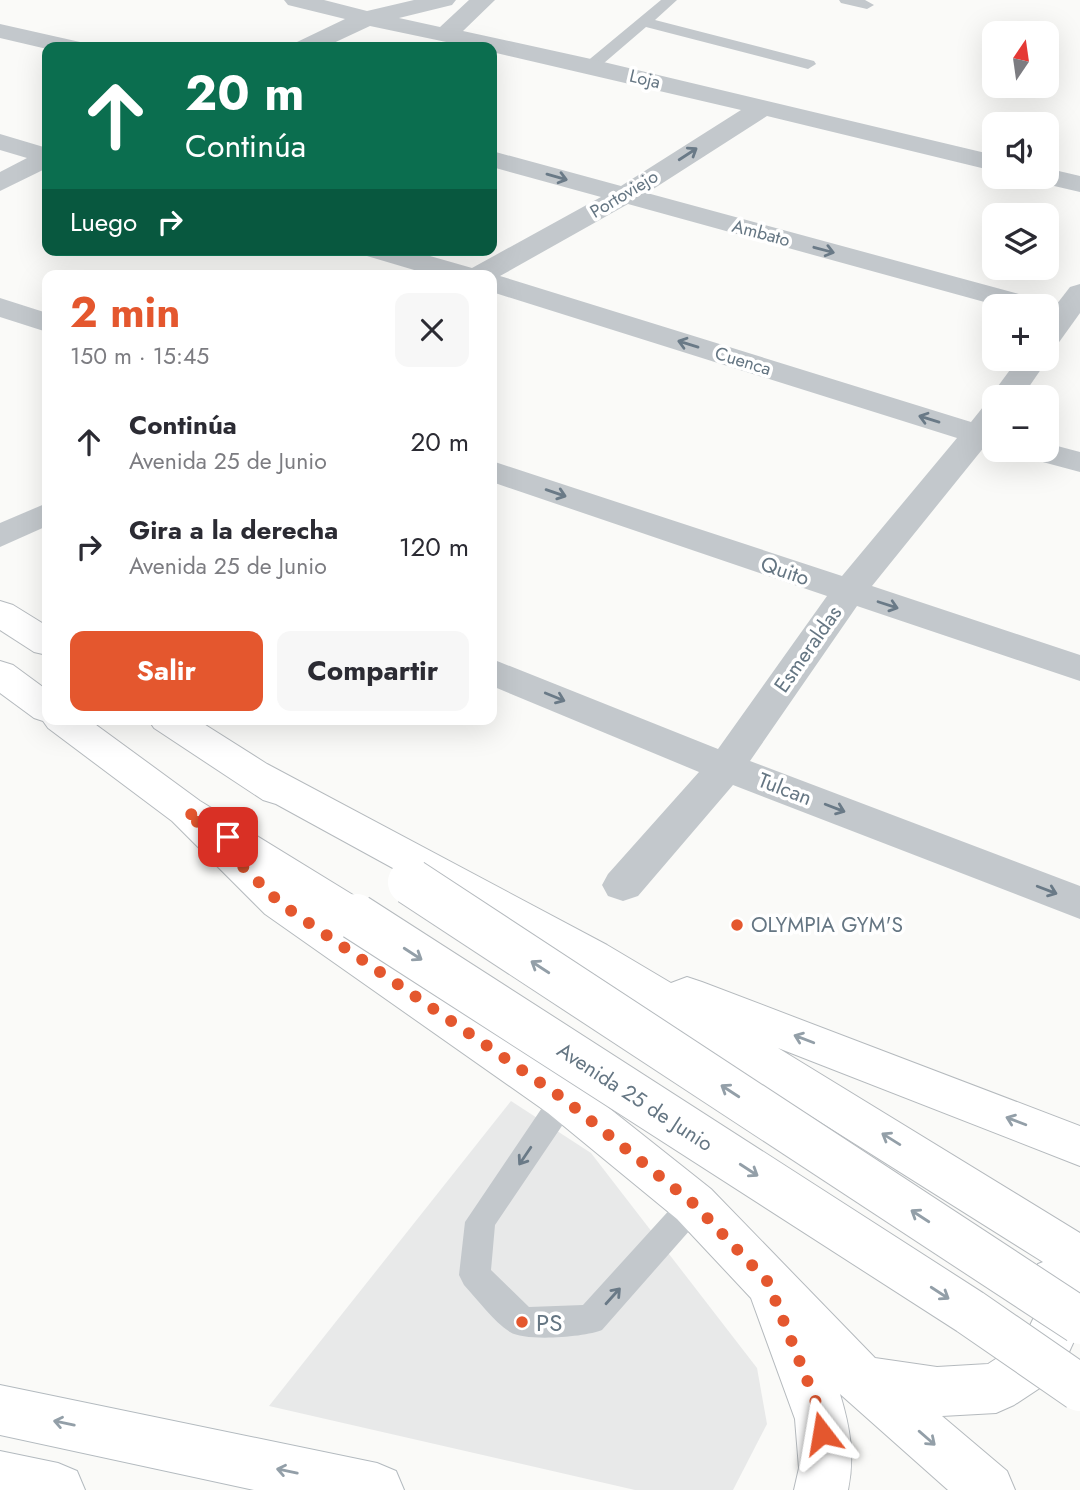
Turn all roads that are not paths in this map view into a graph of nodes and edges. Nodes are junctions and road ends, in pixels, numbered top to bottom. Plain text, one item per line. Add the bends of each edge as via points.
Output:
1 (296, 0) edge
2 (444, 0) edge
3 (483, 0) edge
4 (670, 0) edge
5 (846, 0) edge
6 (867, 5) dead end
7 (367, 18) junction
8 (643, 22) junction
9 (0, 31) edge
10 (446, 34) junction
11 (49, 42) edge
12 (317, 42) edge
13 (482, 42) edge
14 (497, 45) edge
15 (808, 64) dead end
16 (591, 66) junction
17 (763, 107) junction
18 (0, 142) edge
19 (42, 155) edge
20 (42, 160) edge
21 (497, 160) edge
22 (982, 160) edge
23 (1059, 179) edge
24 (0, 183) edge
25 (1080, 184) edge
26 (624, 196) junction
27 (398, 256) edge
28 (446, 270) edge
29 (490, 270) edge
30 (497, 285) edge
31 (987, 294) edge
32 (0, 307) edge
33 (42, 321) edge
34 (982, 427) edge
35 (982, 437) edge
36 (1059, 456) edge
37 (1080, 462) edge
38 (497, 473) edge
39 (42, 515) edge
40 (0, 536) edge
41 (848, 592) junction
42 (0, 613) edge
43 (42, 640) edge
44 (1080, 668) edge
45 (497, 673) edge
46 (0, 674) edge
47 (42, 705) edge
48 (69, 725) edge
49 (176, 725) edge
50 (726, 767) junction
51 (255, 775) junction
52 (186, 811) junction
53 (624, 885) dead end
54 (1080, 903) edge
55 (592, 957) junction
56 (564, 1099) junction
57 (1080, 1146) edge
58 (694, 1204) junction
59 (1032, 1227) junction
60 (1080, 1260) edge
61 (768, 1282) junction
62 (1080, 1321) edge
63 (862, 1381) junction
64 (1080, 1388) edge
65 (0, 1410) edge
66 (0, 1477) edge
67 (58, 1490) edge
68 (377, 1490) edge
69 (821, 1490) edge
70 (988, 1490) edge

1 - 7 street, Loja
2 - 7 street
3 - 10 street
4 - 8 lane
5 - 6 lane
7 - 10 street, Loja
7 - 12 street
8 - 15 lane
8 - 16 lane
9 - 11 street
10 - 13 street, Loja
14 - 16 street, Loja
16 - 17 street, Loja
17 - 22 street, Loja
26 -> 17 street, Portoviejo
18 - 19 street
20 - 24 street
21 -> 26 street, Ambato
23 - 25 street
26 - 29 street, Portoviejo
26 -> 31 street, Ambato
27 - 28 street
34 -> 30 street, Cuenca
32 - 33 street
35 - 41 street, Esmeraldas
36 - 37 street
38 -> 41 street, Quito
39 - 40 street
41 -> 44 street, Quito
41 - 50 street, Esmeraldas
42 - 43 main road
45 -> 50 street, Tulcan
46 - 47 main road
48 - 52 main road, Avenida 25 de Junio
49 - 51 main road
50 - 53 street, Esmeraldas
50 -> 54 street, Tulcan
51 - 55 main road
62 -> 51 main road, bridge
52 - 56 main road, Avenida 25 de Junio via 280,903
52 -> 64 main road, Avenida 25 de Junio, bridge via 970,1312
57 -> 55 main road
59 -> 55 main road
56 - 58 main road, Avenida 25 de Junio
56 -> 58 lane via 480,1222 475,1275 522,1322 591,1320
58 - 61 main road, Avenida 25 de Junio
59 - 60 main road
59 - 63 main road via 1053,1269 1061,1314 1040,1359 996,1388 937,1392
61 - 63 main road, Avenida 25 de Junio
61 - 69 main road via 819,1410 826,1455
63 -> 70 main road, Avenida 25 de Junio
68 -> 65 main road
66 - 67 main road

